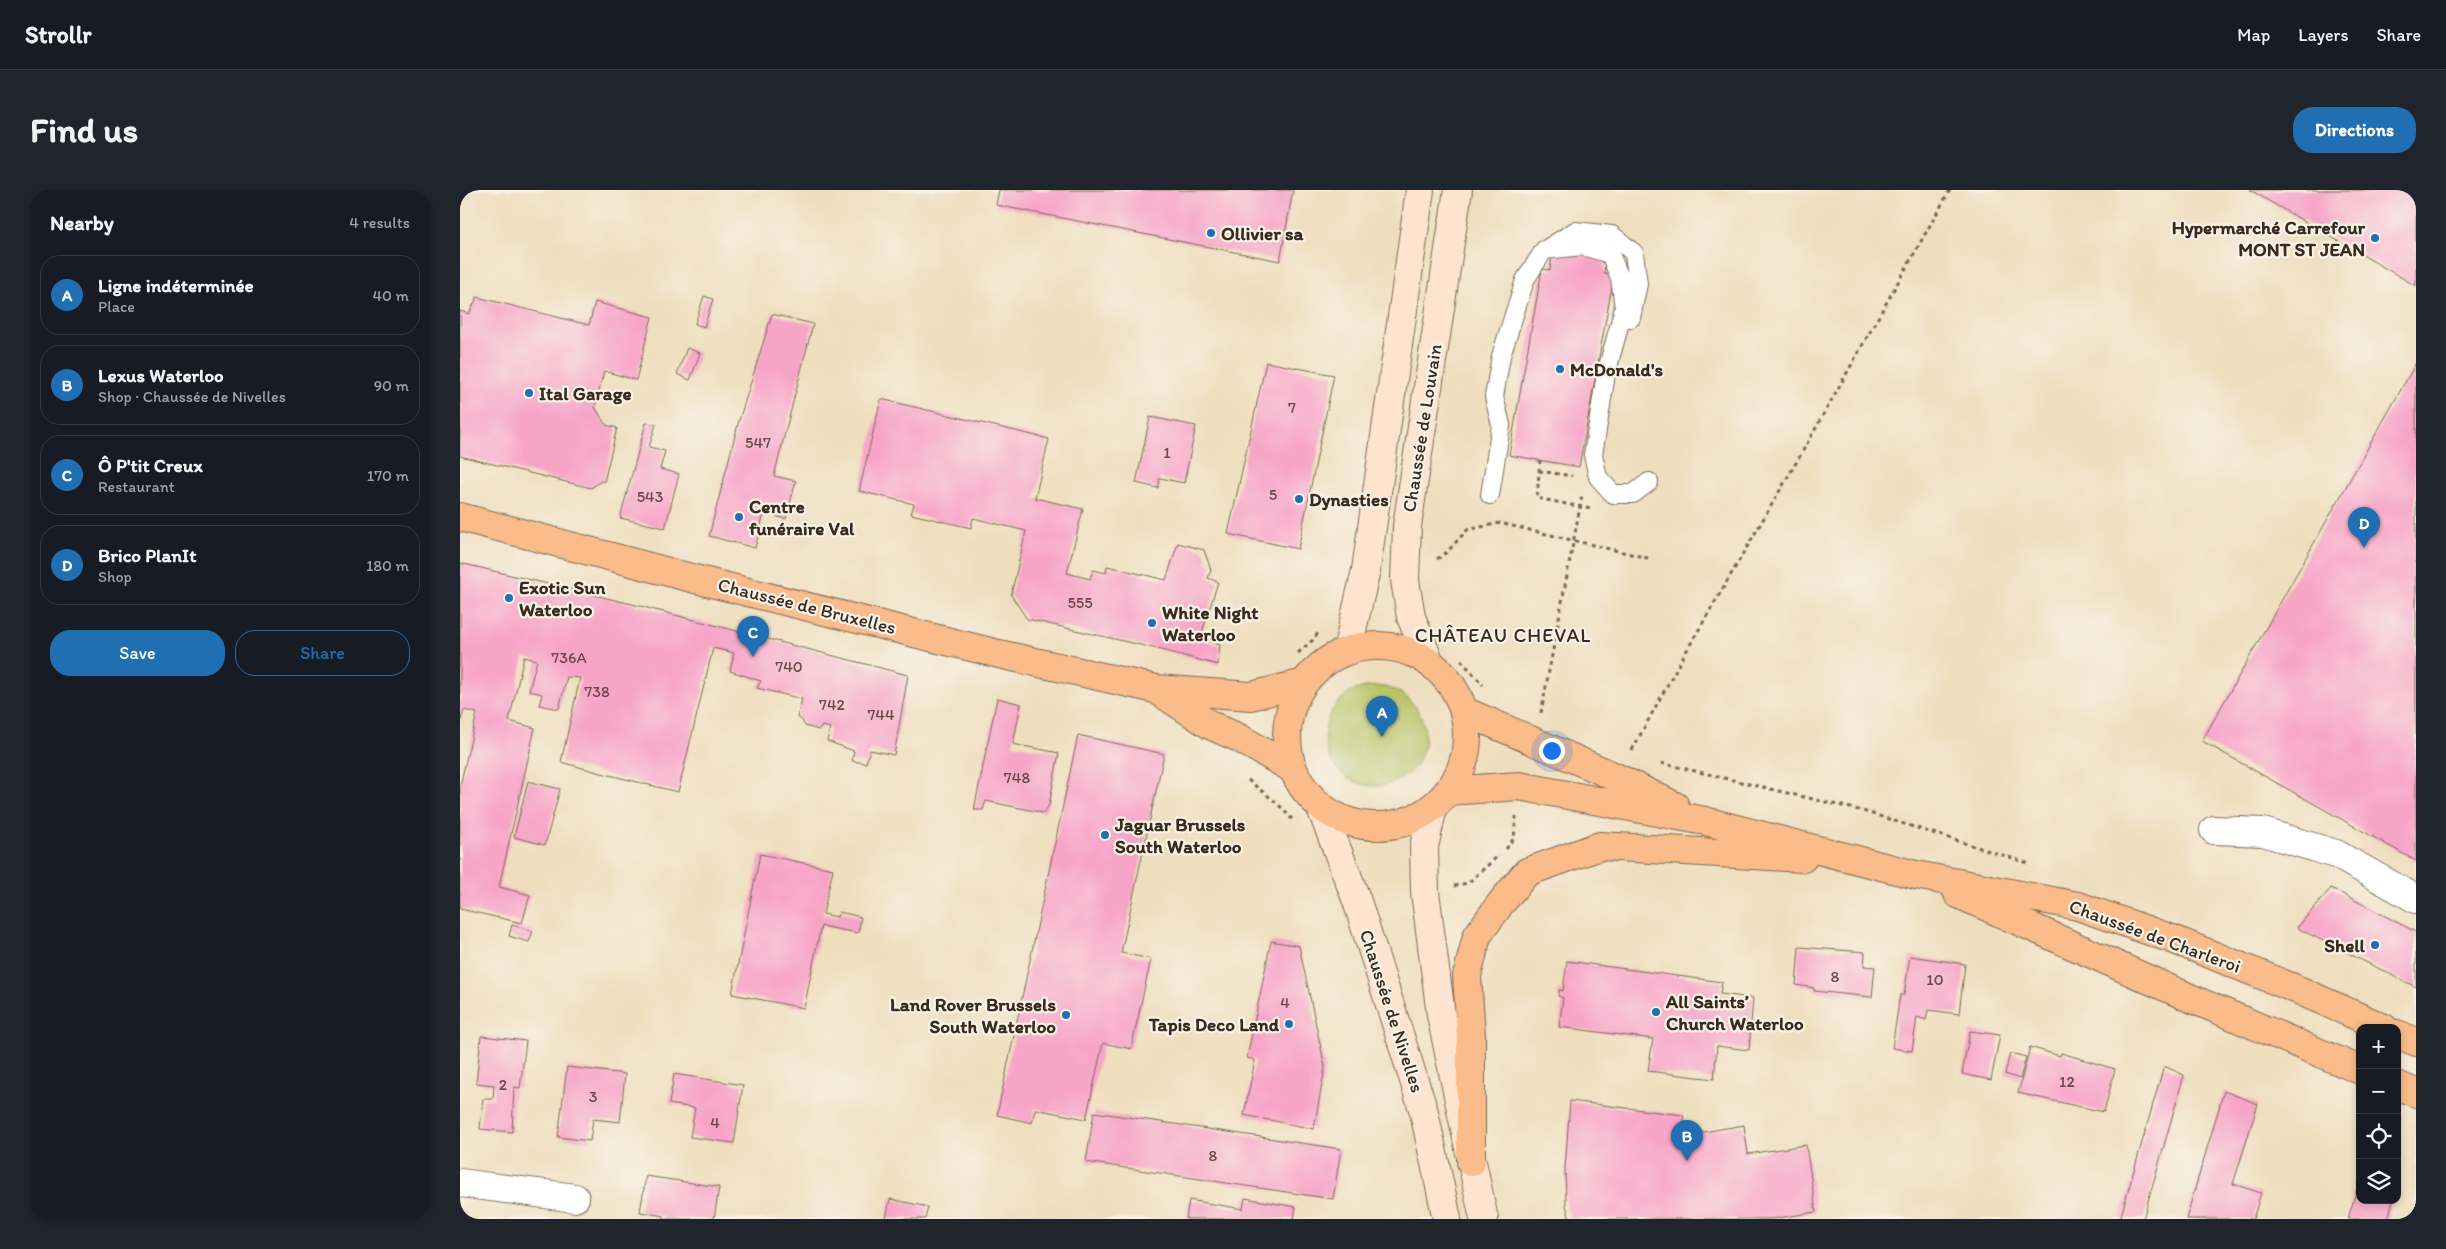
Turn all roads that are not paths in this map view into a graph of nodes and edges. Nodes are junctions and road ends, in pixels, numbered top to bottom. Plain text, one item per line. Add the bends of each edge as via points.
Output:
1 (1420, 190) edge
2 (1458, 190) edge
3 (1649, 482) dead end
4 (1490, 495) dead end
5 (460, 517) edge
6 (1347, 651) junction
7 (1430, 663) junction
8 (1304, 683) junction
9 (1156, 689) junction
10 (1464, 711) junction
11 (1293, 769) junction
12 (1440, 799) junction
13 (1322, 808) junction
14 (1705, 821) junction
15 (2214, 830) dead end
16 (1857, 861) junction
17 (1916, 875) junction
18 (2416, 900) edge
19 (2374, 1024) edge
20 (2401, 1036) edge
21 (2416, 1042) edge
22 (2358, 1069) edge
23 (2401, 1087) edge
24 (2416, 1093) edge
25 (1471, 1162) junction
26 (460, 1183) edge
27 (575, 1198) dead end
28 (1447, 1219) edge
29 (1484, 1219) edge

1 - 6 main road, Chaussée de Louvain via 1366,570
2 - 7 main road, Chaussée de Louvain via 1407,526 1405,580 1411,617
3 - 4 lane via 1633,494 1613,494 1598,477 1593,455 1610,357 1624,308 1620,278 1610,254 1583,246 1544,250 1525,280 1501,356 1494,396 1501,425
5 - 9 main road, Chaussée de Bruxelles via 990,652
6 - 7 main road via 1376,646 1395,648
6 - 8 main road via 1324,664
7 - 10 main road via 1451,684
8 - 9 main road via 1251,696
8 - 11 main road via 1291,710 1287,740
9 - 11 main road via 1210,725
10 - 12 main road via 1467,739 1462,766
10 - 14 main road, Chaussée de Charleroi via 1618,778
11 - 13 main road via 1309,795
12 - 13 main road via 1409,820 1383,826 1356,824
12 - 14 main road, Chaussée de Charleroi via 1519,786
12 - 25 main road, Chaussée de Nivelles via 1424,847 1425,892 1441,1015
13 - 28 main road, Chaussée de Nivelles via 1357,901 1424,1112
14 - 16 main road, Chaussée de Charleroi
15 - 18 street via 2263,832 2336,854
16 - 17 main road, Chaussée de Charleroi
16 - 25 main road via 1600,846 1527,872 1477,936 1467,976 1471,1035
17 - 19 main road, Chaussée de Charleroi via 2078,906 2184,944
17 - 22 main road, Chaussée de Charleroi
20 - 21 main road
23 - 24 main road
25 - 29 main road, Chaussée de Nivelles
26 - 27 street

